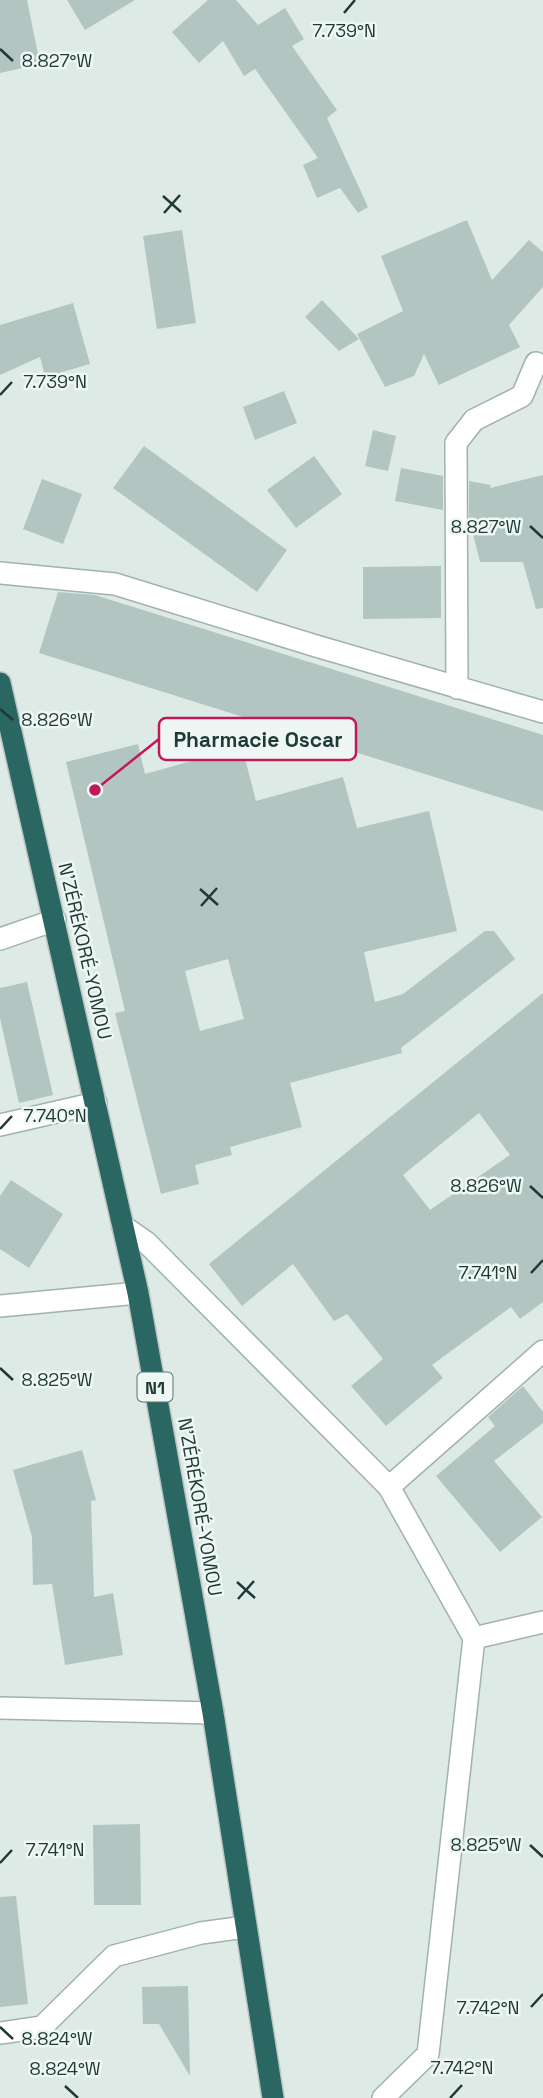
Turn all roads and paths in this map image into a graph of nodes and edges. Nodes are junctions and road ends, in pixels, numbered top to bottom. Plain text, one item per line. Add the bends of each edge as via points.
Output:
1 (536, 363) dead end
2 (0, 573) edge
3 (0, 683) edge
4 (457, 688) junction
5 (543, 712) edge
6 (55, 920) junction
7 (0, 939) edge
8 (96, 1103) junction
9 (0, 1125) edge
10 (123, 1226) junction
11 (138, 1293) junction
12 (0, 1306) edge
13 (543, 1352) edge
14 (390, 1487) junction
15 (543, 1622) edge
16 (474, 1638) junction
17 (0, 1708) edge
18 (213, 1713) junction
19 (245, 1927) junction
20 (0, 2033) edge
21 (273, 2098) edge
22 (383, 2098) edge

1 - 4 street via 522,396 474,420 456,443
2 - 4 street via 116,584
3 - 6 highway, N'ZÉRÉKORÉ-YOMOU / N1
4 - 5 street
6 - 7 street
6 - 8 highway, N'ZÉRÉKORÉ-YOMOU / N1
8 - 9 street
8 - 10 highway, N'ZÉRÉKORÉ-YOMOU / N1
10 - 11 highway, N'ZÉRÉKORÉ-YOMOU / N1
10 - 14 street via 146,1242
11 - 12 street
11 - 18 highway, N'ZÉRÉKORÉ-YOMOU / N1
13 - 14 street
14 - 16 street
15 - 16 street
16 - 22 street via 428,2054
17 - 18 street
18 - 19 highway, N'ZÉRÉKORÉ-YOMOU / N1
19 - 20 street via 201,1933 114,1956 42,2026
19 - 21 highway, N'ZÉRÉKORÉ-YOMOU / N1

